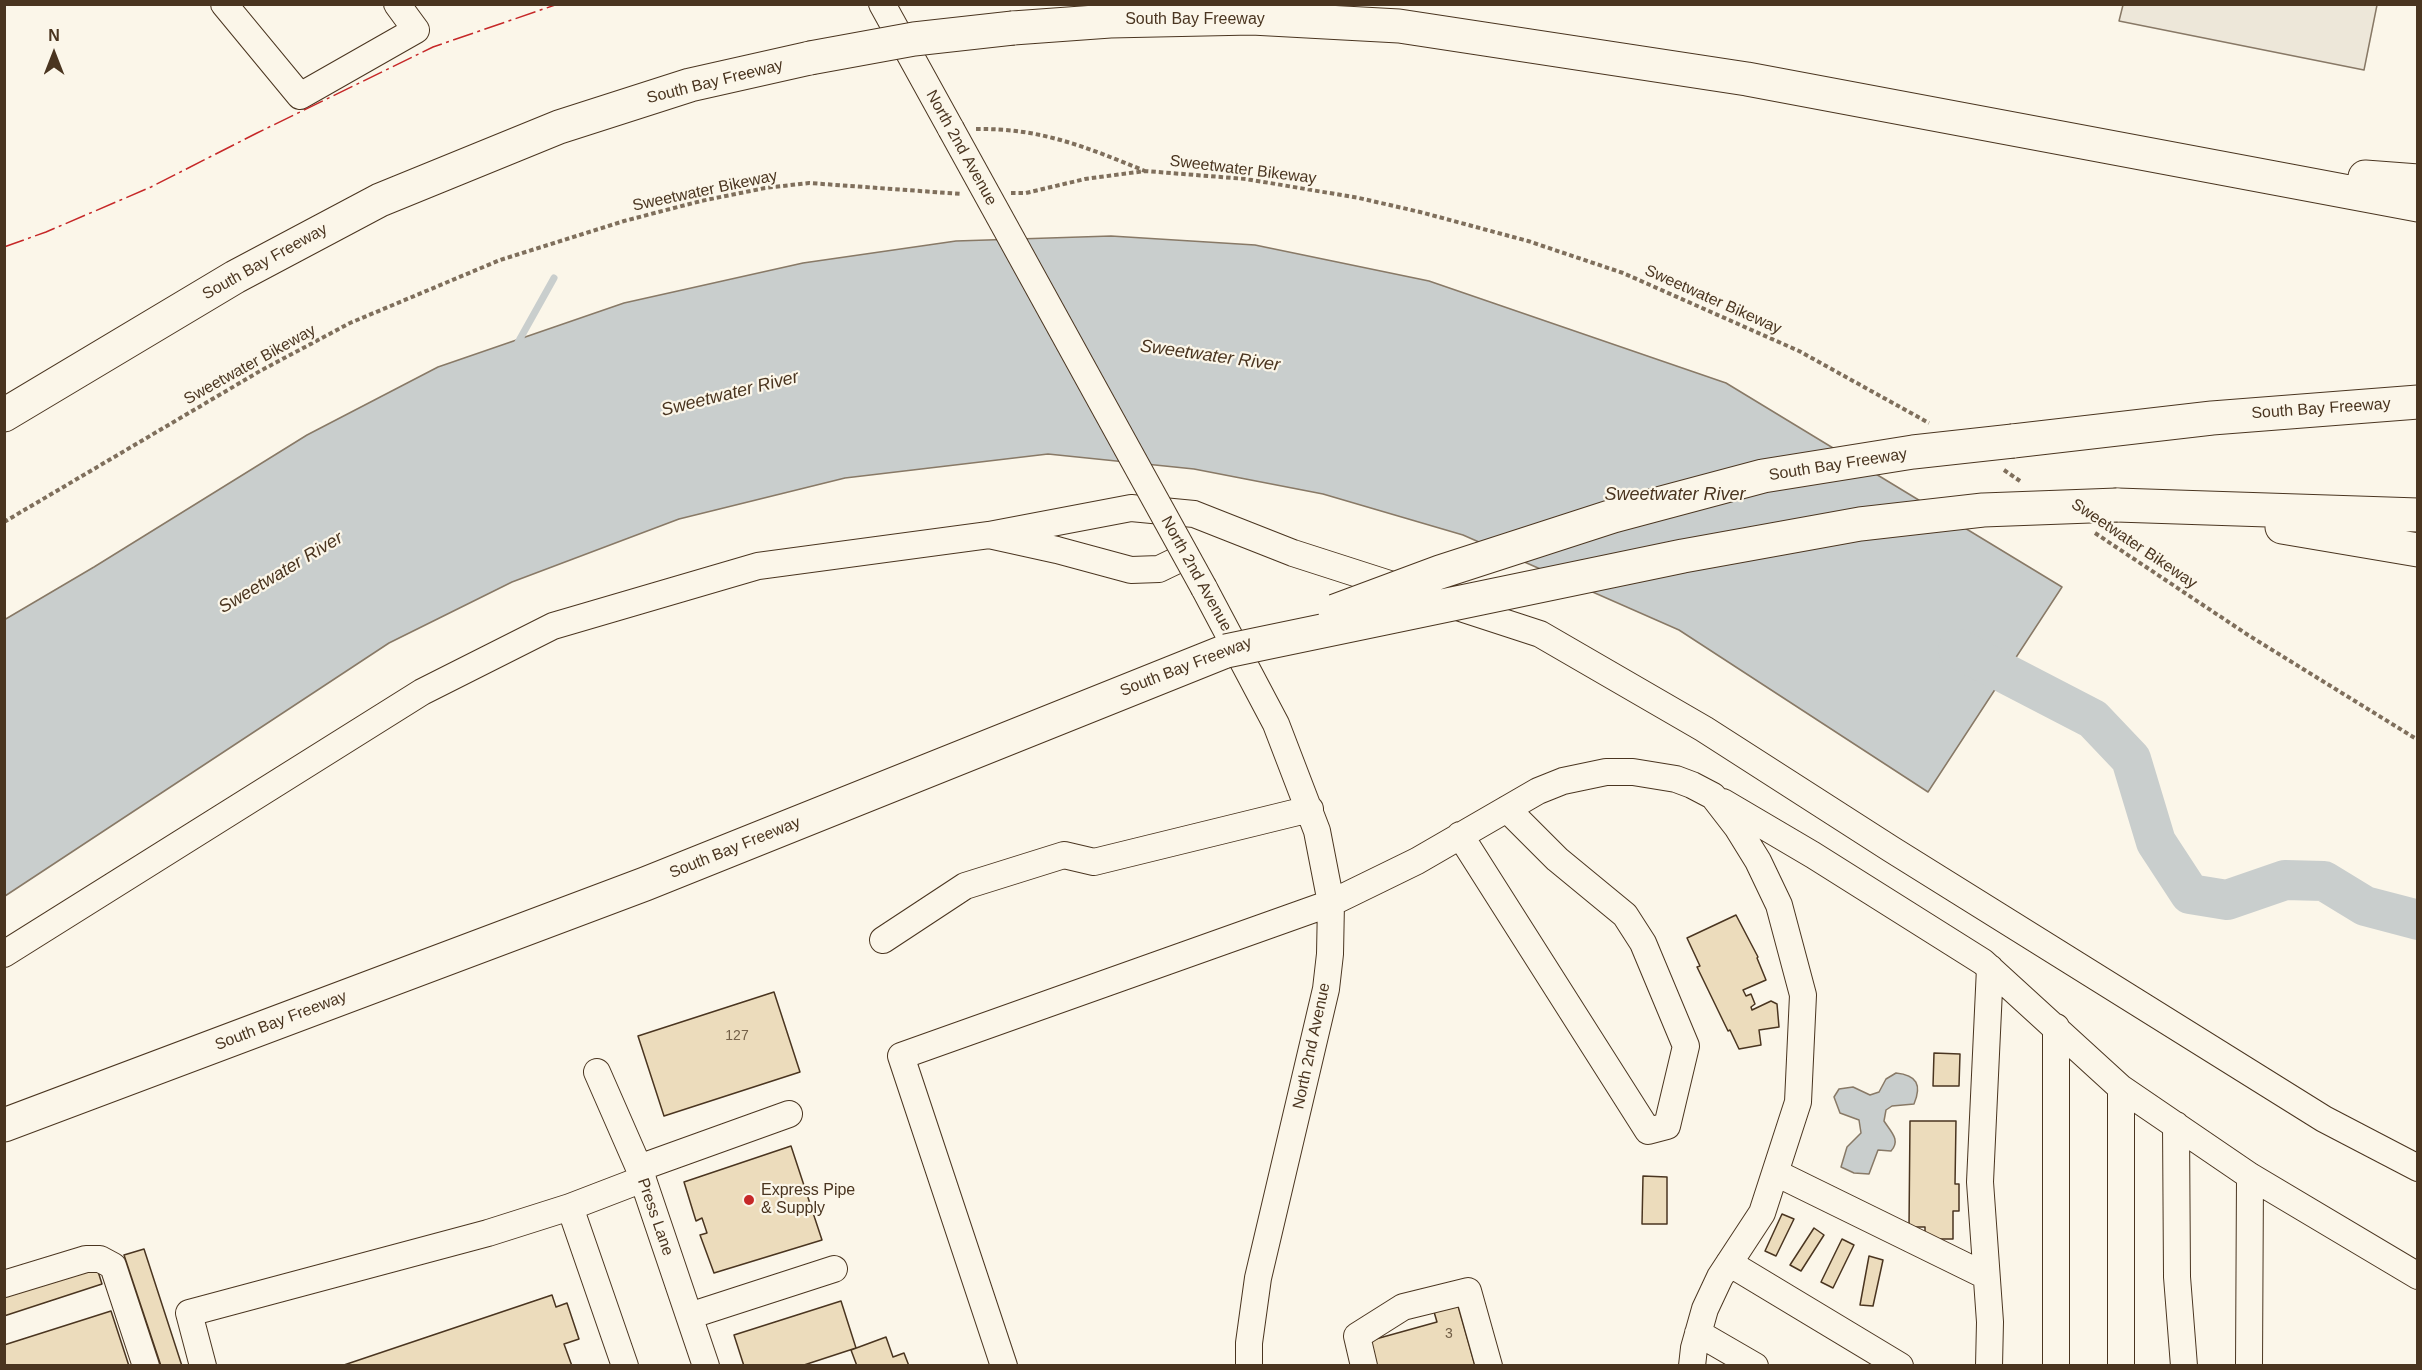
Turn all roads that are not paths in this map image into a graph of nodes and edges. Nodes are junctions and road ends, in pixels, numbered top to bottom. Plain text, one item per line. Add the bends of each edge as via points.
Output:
1 (224, 4) edge
2 (397, 4) edge
3 (882, 4) edge
4 (2221, 168) junction
5 (2418, 181) edge
6 (2418, 205) edge
7 (50, 387) junction
8 (4, 401) edge
9 (2418, 402) edge
10 (4, 415) edge
11 (2183, 507) junction
12 (2418, 515) edge
13 (989, 535) junction
14 (2418, 550) edge
15 (1186, 556) junction
16 (1226, 651) junction
17 (1713, 796) junction
18 (1310, 808) junction
19 (1507, 809) junction
20 (1460, 835) junction
21 (1331, 903) junction
22 (883, 940) dead end
23 (4, 954) edge
24 (1990, 968) junction
25 (2056, 1027) junction
26 (597, 1072) dead end
27 (2121, 1088) junction
28 (789, 1114) dead end
29 (4, 1125) edge
30 (2176, 1125) junction
31 (2418, 1168) edge
32 (641, 1173) junction
33 (1776, 1173) junction
34 (2250, 1176) junction
35 (570, 1207) junction
36 (1729, 1263) junction
37 (834, 1269) dead end
38 (1986, 1275) junction
39 (2418, 1276) edge
40 (4, 1284) edge
41 (689, 1316) junction
42 (1698, 1333) junction
43 (146, 1365) edge
44 (203, 1365) edge
45 (626, 1365) edge
46 (705, 1365) edge
47 (1004, 1365) edge
48 (1249, 1365) edge
49 (1364, 1365) edge
50 (1489, 1365) edge
51 (1692, 1365) edge
52 (1755, 1365) edge
53 (1899, 1365) edge
54 (1989, 1365) edge
55 (2056, 1365) edge
56 (2121, 1365) edge
57 (2184, 1365) edge
58 (2249, 1365) edge

1 - 2 street via 300,96 416,30
3 - 15 street, North 2nd Avenue, bridge
4 - 5 highway
4 - 6 highway, South Bay Freeway
4 - 7 highway, South Bay Freeway, bridge via 1747,80 1399,26 1252,18 1013,28 914,39 810,58 690,85 559,127 380,200 235,277
7 - 8 highway
7 - 10 highway, South Bay Freeway
9 - 16 highway, South Bay Freeway, bridge via 2212,418 2004,453 1913,453 1763,476 1625,513 1440,572
11 - 12 highway
11 - 14 highway
11 - 16 highway, bridge via 1983,510 1860,524 1625,568
13 - 15 street via 1131,570 1159,569
13 - 23 street via 758,566 553,626 422,692
13 - 31 street via 1131,508 1194,514 1293,553 1540,634 1704,729 2324,1119
15 - 18 street, North 2nd Avenue, bridge via 1276,724
16 - 29 highway, South Bay Freeway via 645,884
17 - 19 street via 1666,777 1606,772 1563,781
17 - 24 street
17 - 33 street via 1758,861 1779,905 1803,995 1798,1102
18 - 21 street, North 2nd Avenue via 1324,857
18 - 22 street via 1094,862 1064,855 976,882
19 - 20 street
19 - 20 street via 1557,859 1625,915 1643,944 1686,1046 1667,1125 1648,1131
20 - 21 street
21 - 47 street via 901,1056
21 - 48 street, North 2nd Avenue via 1326,989 1258,1278
24 - 25 street
24 - 38 street via 1980,1182
25 - 27 street
25 - 55 street
26 - 32 street, Press Lane
27 - 30 street
27 - 56 street
28 - 32 street
30 - 34 street
30 - 57 street via 2177,1277
32 - 35 street
32 - 41 street, Press Lane
33 - 36 street via 1762,1213
33 - 38 street
34 - 39 street
34 - 58 street
35 - 44 street via 488,1233 189,1313
35 - 45 street
36 - 42 street
36 - 53 street
37 - 41 street
38 - 54 street
40 - 43 street via 86,1258 100,1258 112,1266
41 - 46 street, Press Lane
42 - 51 street
42 - 52 street
49 - 50 street via 1357,1336 1403,1307 1468,1291

